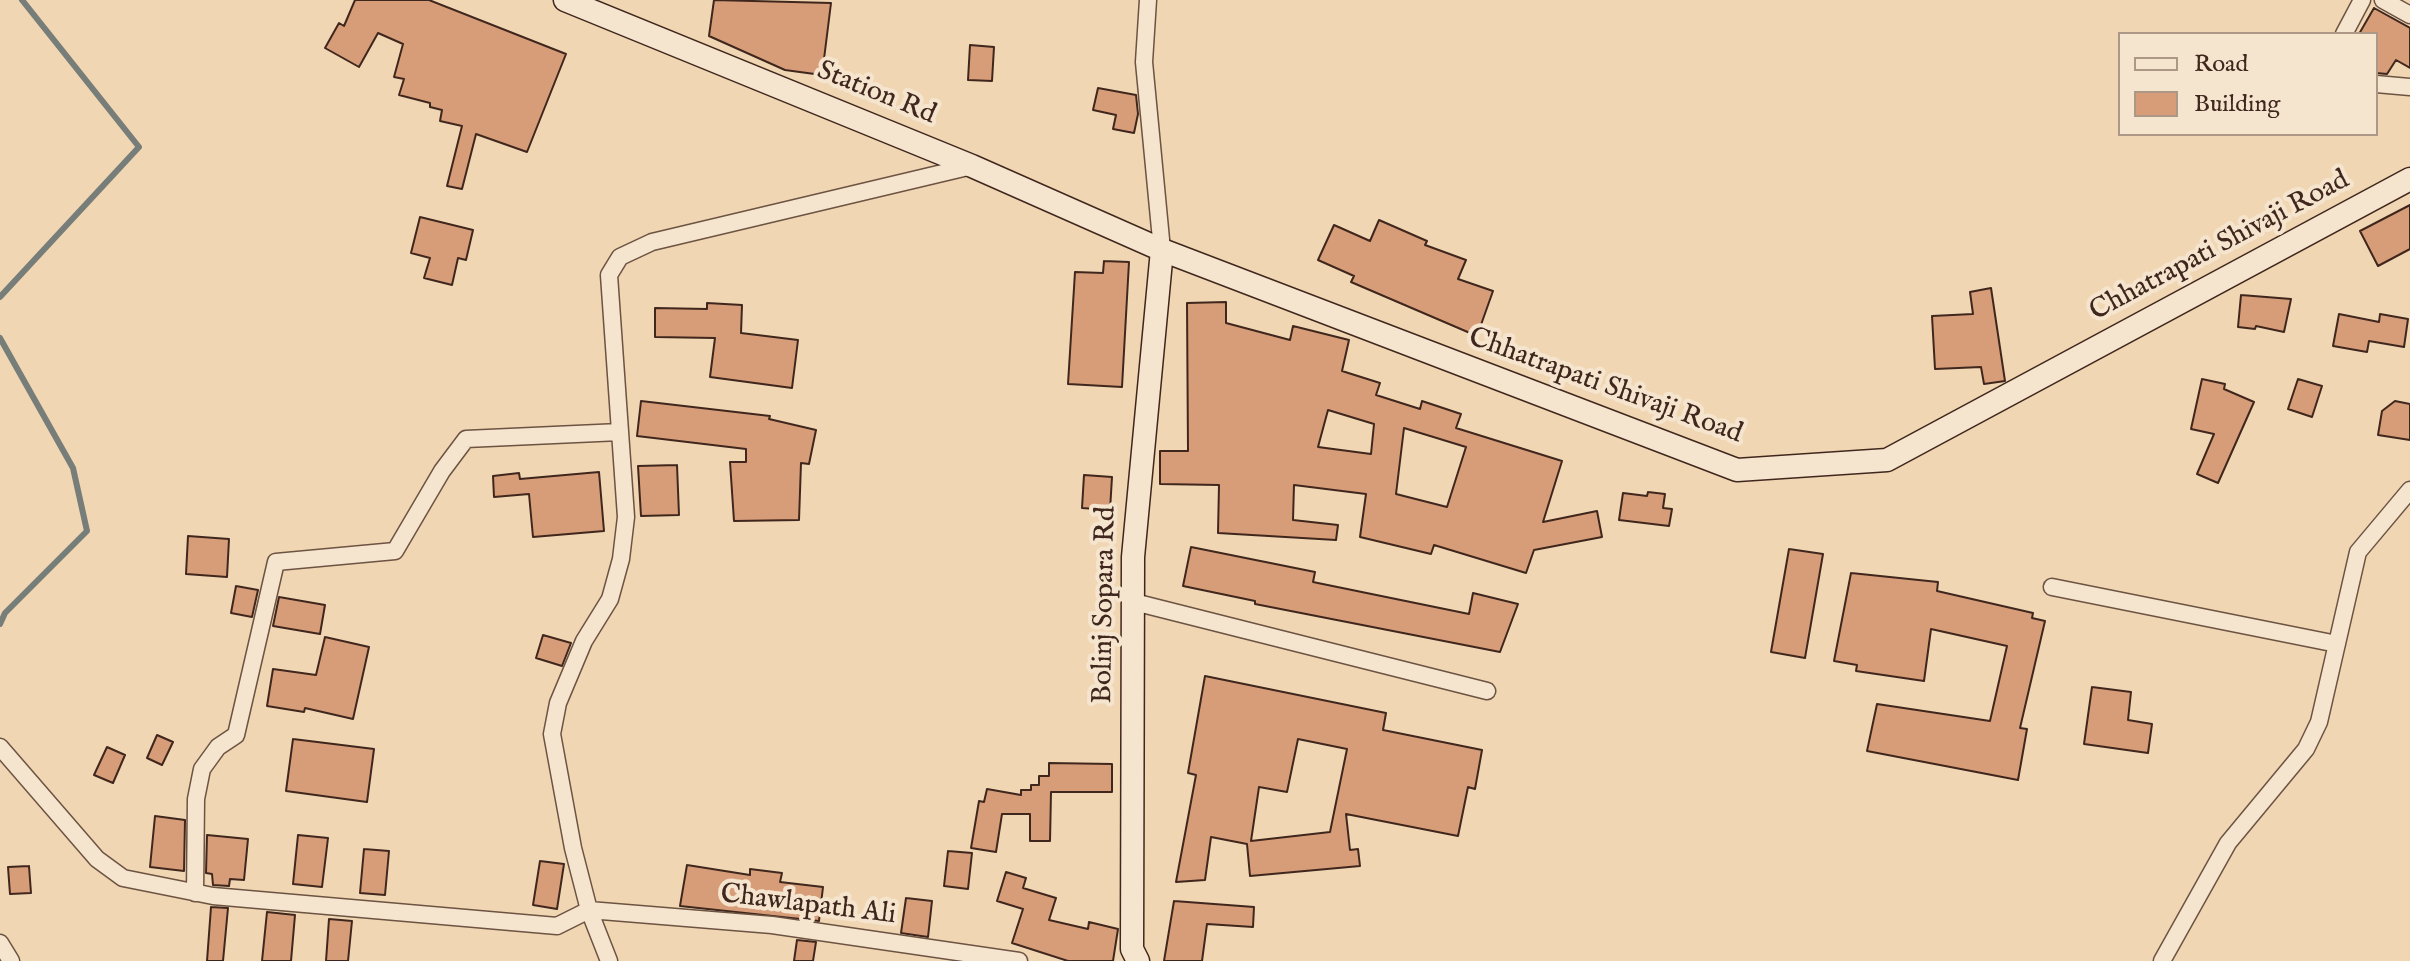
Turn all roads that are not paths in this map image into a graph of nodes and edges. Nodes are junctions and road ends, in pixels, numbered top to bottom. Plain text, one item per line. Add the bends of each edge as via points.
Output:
1 (565, 0) edge
2 (1148, 0) edge
3 (2362, 0) edge
4 (2383, 0) edge
5 (2410, 15) edge
6 (2345, 32) edge
7 (2378, 84) edge
8 (2410, 87) edge
9 (972, 166) junction
10 (2410, 179) edge
11 (1162, 250) junction
12 (620, 432) junction
13 (2410, 490) edge
14 (2052, 587) dead end
15 (1134, 602) junction
16 (2337, 644) junction
17 (1487, 691) dead end
18 (0, 747) edge
19 (195, 893) junction
20 (589, 910) junction
21 (0, 943) edge
22 (11, 961) edge
23 (609, 961) edge
24 (1019, 961) edge
25 (1138, 961) edge
26 (2162, 961) edge

1 - 9 main road, Station Rd
2 - 11 street via 1144,62
3 - 6 street
4 - 5 street
7 - 8 street
9 - 11 main road, Station Rd
9 - 12 street via 652,242 620,257 609,275
10 - 11 main road, Chhatrapati Shivaji Road via 1887,460 1737,470
11 - 15 main road, Bolinj Sopara Rd via 1133,557
12 - 19 street via 466,439 395,551 276,562 236,735 218,747 202,769 196,799
12 - 20 street via 626,517 621,559 610,599 584,641 558,703 552,734
13 - 16 street via 2358,552
14 - 16 street
15 - 17 street
15 - 25 main road, Bolinj Sopara Rd via 1132,949
16 - 26 street via 2319,722 2306,749 2228,843
18 - 19 street via 123,878
19 - 20 street via 557,926
20 - 23 street
20 - 24 street, Chawlapath Ali via 772,925
21 - 22 street

